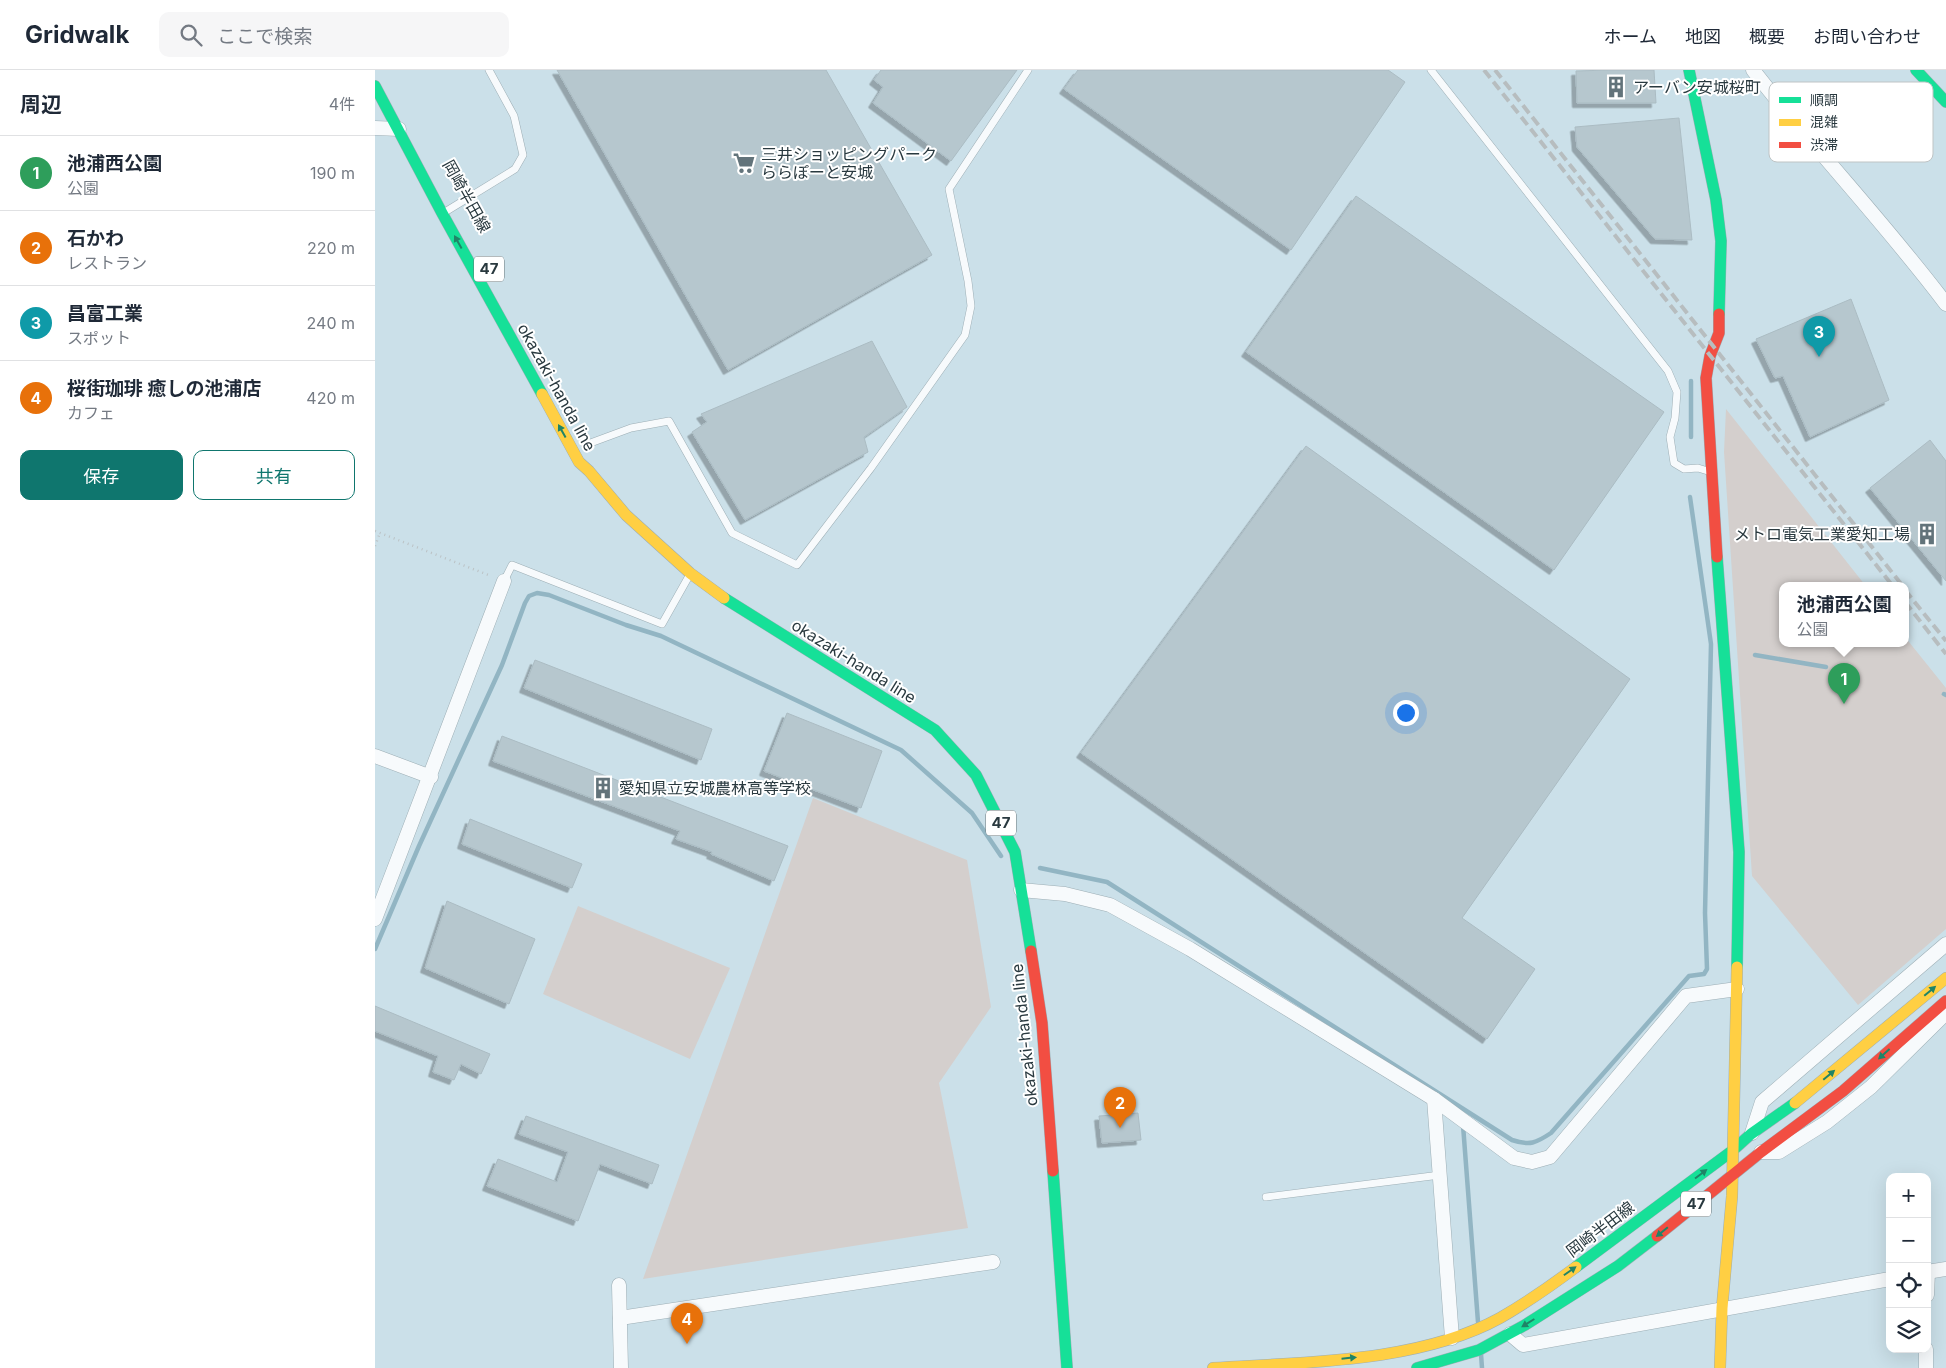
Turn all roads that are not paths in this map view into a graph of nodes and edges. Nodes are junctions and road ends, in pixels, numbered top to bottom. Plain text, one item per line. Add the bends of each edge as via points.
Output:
1 (489, 70) edge
2 (1028, 70) edge
3 (1431, 70) edge
4 (1689, 70) edge
5 (1753, 70) edge
6 (1916, 70) edge
7 (1927, 82) edge
8 (375, 86) edge
9 (1933, 88) edge
10 (1769, 91) edge
11 (1946, 102) edge
12 (406, 127) junction
13 (375, 128) edge
14 (1828, 162) edge
15 (442, 213) junction
16 (1946, 304) edge
17 (583, 440) joint
18 (589, 471) junction
19 (1711, 473) junction
20 (690, 573) junction
21 (505, 581) joint
22 (375, 756) edge
23 (431, 777) junction
24 (1021, 890) junction
25 (375, 919) edge
26 (1946, 944) edge
27 (1946, 978) edge
28 (1737, 989) junction
29 (1946, 1001) edge
30 (1946, 1014) edge
31 (1434, 1099) junction
32 (1751, 1134) junction
33 (1732, 1151) junction
34 (1761, 1152) junction
35 (1441, 1175) junction
36 (1733, 1176) junction
37 (1266, 1197) dead end
38 (993, 1262) dead end
39 (1946, 1269) edge
40 (1931, 1271) edge
41 (1886, 1280) edge
42 (619, 1285) dead end
43 (1722, 1308) junction
44 (620, 1318) junction
45 (1510, 1334) junction
46 (1452, 1338) junction
47 (1926, 1353) edge
48 (1454, 1363) edge
49 (621, 1368) edge
50 (1067, 1368) edge
51 (1213, 1368) edge
52 (1417, 1368) edge
53 (1719, 1368) edge
54 (1926, 1368) edge

1 - 15 lane via 514,116 523,155 515,169
2 - 17 lane via 949,189 971,306 965,335 871,468 797,565 733,533 669,421
3 - 19 lane via 1668,370 1677,392 1671,437 1674,463 1684,470 1698,468
4 - 19 main road via 1721,240 1719,333 1706,378
5 - 10 street
6 - 7 main road
8 - 12 main road, okazaki-handa line / 47
9 - 11 main road
12 - 13 street
12 - 15 main road, okazaki-handa line / 47
14 - 16 street
18 -> 15 main road, okazaki-handa line / 47 via 579,462
17 - 18 main road via 588,450
18 - 20 main road, okazaki-handa line / 47 via 626,515
19 - 28 main road via 1739,852
20 - 21 lane via 662,624 512,565
20 - 24 main road, okazaki-handa line / 47 via 719,595 935,730 976,775 1015,852
21 - 23 street
22 - 23 street
23 - 25 street
24 - 31 street via 1065,894 1110,905 1190,949
24 - 50 main road, okazaki-handa line / 47 via 1042,1023
26 - 32 street via 1762,1102
32 -> 27 main road, 岡崎半田線 / 47 via 1784,1112
28 - 31 street via 1686,996 1550,1157 1532,1162 1514,1158
28 - 33 main road
29 -> 34 main road, 47 via 1843,1091
30 - 34 street via 1871,1087 1827,1122 1779,1152
31 - 35 street
32 - 33 main road, 岡崎半田線 / 47
33 - 36 main road
46 -> 33 main road, 岡崎半田線 / 47 via 1500,1318 1555,1282
34 - 36 main road, 47
35 - 37 lane
35 - 46 street
36 - 43 main road
36 -> 45 main road, 47 via 1618,1266
38 - 44 street
39 - 40 street
41 - 43 street
42 - 44 street
43 - 45 street via 1523,1345
43 - 53 main road
44 - 49 street
45 - 48 main road, 47
51 -> 46 main road, 岡崎半田線 / 47 via 1399,1353
47 - 54 street
48 - 52 main road, 47

